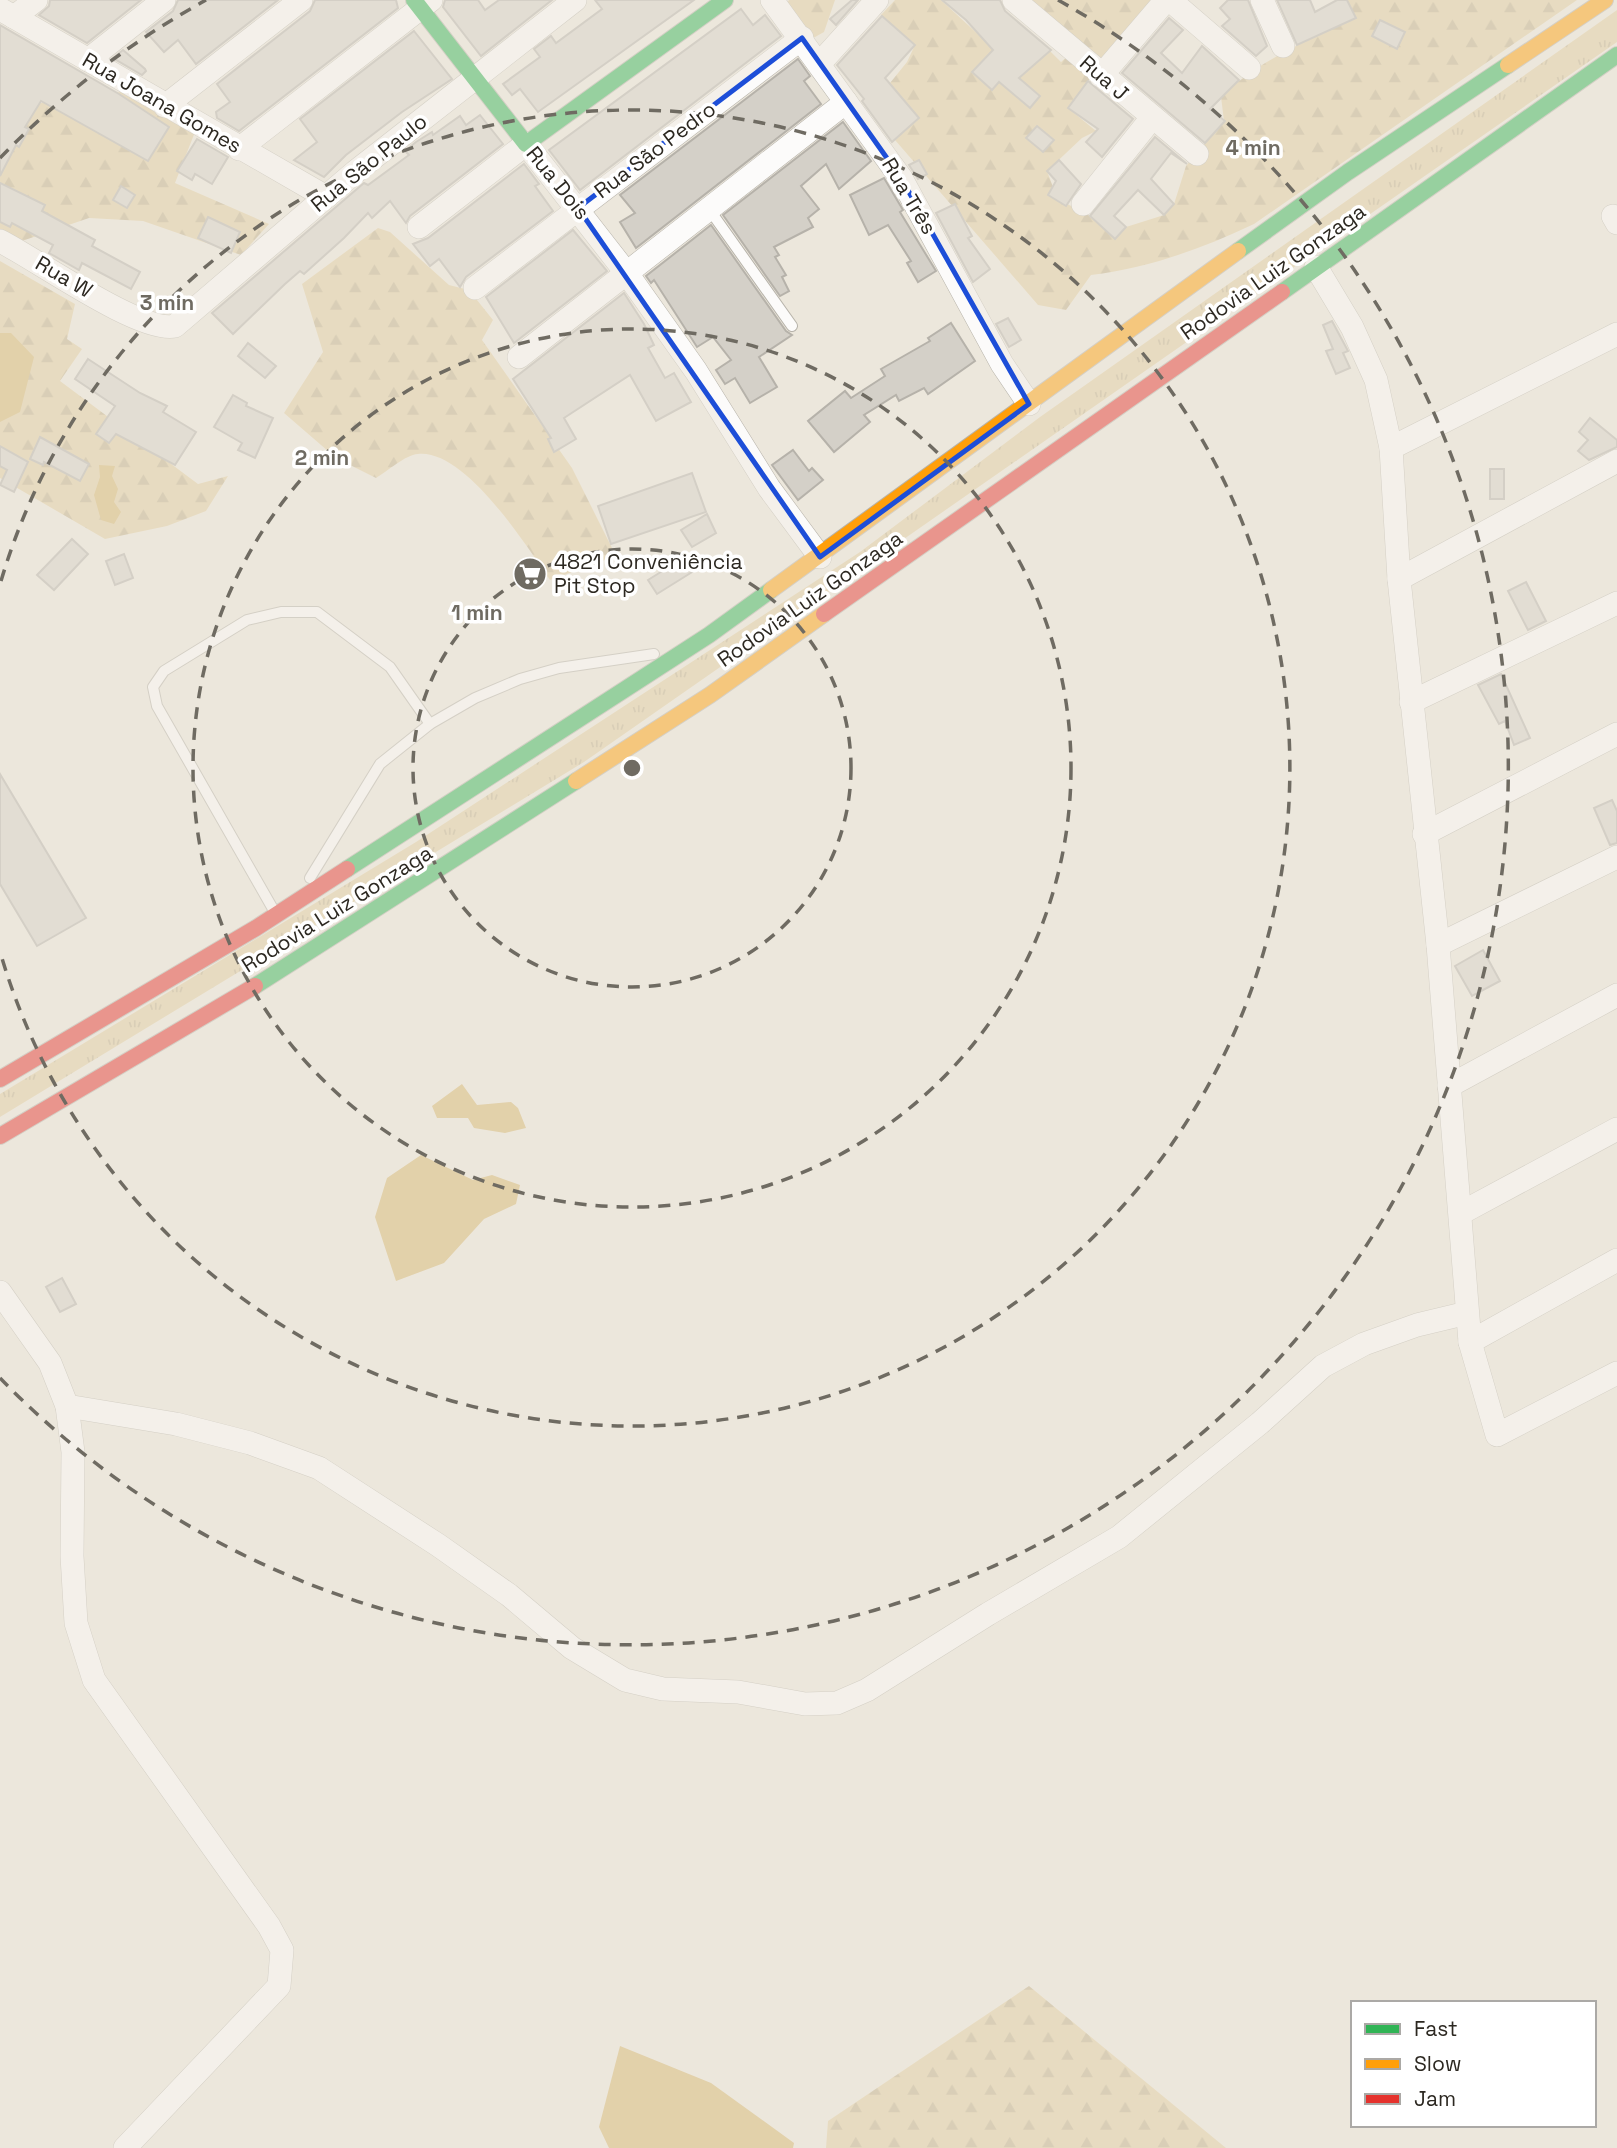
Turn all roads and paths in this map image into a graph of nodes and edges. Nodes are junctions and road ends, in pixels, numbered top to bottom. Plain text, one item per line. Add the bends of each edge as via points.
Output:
1 (36, 0) edge
2 (164, 0) edge
3 (301, 0) edge
4 (575, 0) edge
5 (725, 0) edge
6 (772, 0) edge
7 (877, 0) edge
8 (1014, 0) edge
9 (1168, 0) edge
10 (1262, 0) edge
11 (422, 3) edge
12 (1595, 3) edge
13 (7, 13) edge
14 (802, 38) junction
15 (1283, 46) dead end
16 (1617, 55) edge
17 (88, 60) junction
18 (820, 62) junction
19 (1249, 68) dead end
20 (1101, 76) junction
21 (474, 77) junction
22 (846, 102) junction
23 (165, 106) junction
24 (1151, 119) junction
25 (526, 144) junction
26 (239, 149) junction
27 (1197, 154) dead end
28 (326, 197) junction
29 (1083, 204) dead end
30 (578, 208) junction
31 (709, 209) junction
32 (419, 227) dead end
33 (0, 241) edge
34 (1316, 267) junction
35 (628, 275) junction
36 (475, 288) dead end
37 (792, 327) dead end
38 (167, 328) joint
39 (1617, 334) edge
40 (519, 357) dead end
41 (1030, 404) junction
42 (1391, 448) junction
43 (1617, 461) edge
44 (820, 557) junction
45 (1399, 579) junction
46 (1617, 603) edge
47 (709, 635) junction
48 (1411, 702) junction
49 (430, 724) junction
50 (1617, 734) edge
51 (1424, 834) junction
52 (1617, 857) edge
53 (296, 901) junction
54 (276, 915) junction
55 (1438, 945) junction
56 (1617, 995) edge
57 (0, 1079) edge
58 (1448, 1086) junction
59 (1617, 1129) edge
60 (0, 1136) edge
61 (1461, 1213) junction
62 (1617, 1260) edge
63 (0, 1292) edge
64 (1467, 1313) junction
65 (1470, 1342) junction
66 (1617, 1373) edge
67 (67, 1406) junction
68 (125, 2148) edge

1 - 13 street
2 - 17 street
3 - 23 street
4 - 21 street, Rua São Paulo
5 - 25 main road
6 - 14 street, Rua Três
7 - 18 street
8 - 20 street, Rua J
9 - 19 street
9 - 20 street
10 - 15 street
11 - 21 main road, Rua Dois
11 - 26 street
12 - 41 main road, Rodovia Luiz Gonzaga via 1348,172
13 - 17 street, Rua Joana Gomes
14 - 18 street, Rua Três
14 - 30 street, Rua São Pedro
16 - 34 main road, Rodovia Luiz Gonzaga
17 - 23 street, Rua Joana Gomes
18 - 22 street, Rua Três
20 - 24 street, Rua J
21 - 25 main road, Rua Dois
21 - 28 street, Rua São Paulo
22 - 31 street
22 - 41 street, Rua Três via 901,177 1002,363
23 - 26 street, Rua Joana Gomes
24 - 27 street, Rua J
24 - 29 street
25 - 30 street, Rua Dois
25 - 32 street
26 - 28 street, Rua Joana Gomes
28 - 38 street, Rua São Paulo via 184,321
30 - 35 street, Rua Dois
30 - 36 street, Rua São Pedro
31 - 35 street
31 - 37 lane
33 - 38 street, Rua W via 138,320
34 - 42 street via 1352,327 1376,380
34 - 60 main road, Rodovia Luiz Gonzaga via 710,695 287,967
35 - 40 street
35 - 44 street, Rua Dois
39 - 42 street
41 - 44 main road, Rodovia Luiz Gonzaga
42 - 45 street
43 - 45 street
44 - 47 main road, Rodovia Luiz Gonzaga
45 - 48 street
46 - 48 street
47 - 49 lane via 663,652 559,668 520,679
47 - 53 main road, Rodovia Luiz Gonzaga
48 - 51 street
49 - 53 lane via 380,764
49 - 54 lane via 390,667 317,612 281,612 247,620 164,671 153,687 157,706
50 - 51 street
51 - 55 street
52 - 55 street
53 - 54 main road, Rodovia Luiz Gonzaga
54 - 57 main road, Rodovia Luiz Gonzaga
55 - 58 street
56 - 58 street
58 - 61 street
59 - 61 street
61 - 64 street
62 - 65 street
63 - 67 street via 50,1363
64 - 65 street
64 - 67 street via 1395,1332 1323,1366 1119,1537 867,1690 837,1703 805,1704 738,1692 663,1689 625,1680 572,1648 509,1595 438,1545 319,1468 250,1443 176,1424
65 - 66 street via 1497,1435
67 - 68 street via 73,1452 76,1623 94,1680 282,1950 279,1986

